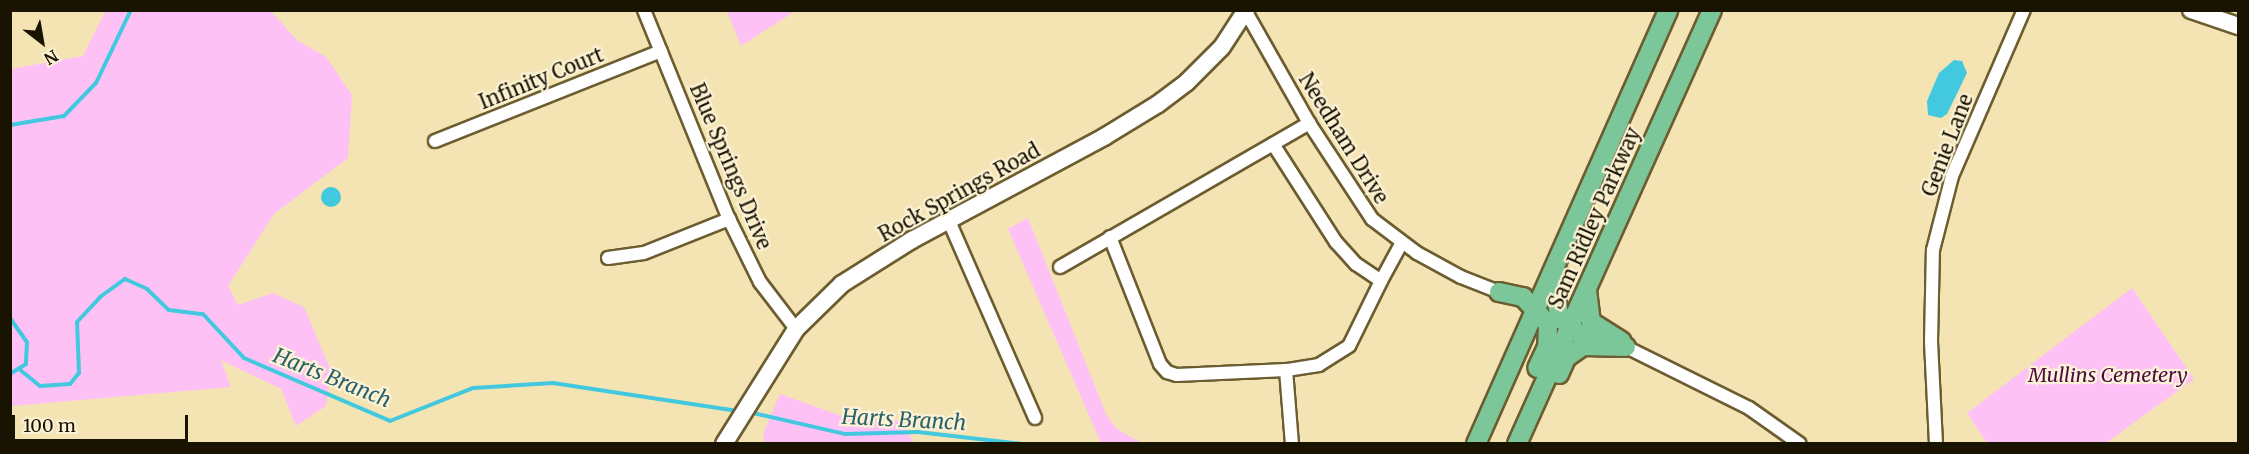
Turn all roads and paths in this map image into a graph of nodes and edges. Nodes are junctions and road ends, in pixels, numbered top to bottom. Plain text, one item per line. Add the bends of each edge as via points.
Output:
1 (645, 10) edge
2 (1668, 10) edge
3 (1712, 10) edge
4 (2024, 10) edge
5 (2191, 10) edge
6 (1246, 11) edge
7 (2238, 26) edge
8 (661, 51) junction
9 (1309, 123) junction
10 (1612, 137) junction
11 (435, 141) dead end
12 (1273, 144) junction
13 (729, 219) junction
14 (949, 221) junction
15 (1110, 237) junction
16 (1401, 244) junction
17 (608, 258) dead end
18 (1060, 267) dead end
19 (1382, 281) junction
20 (1587, 288) junction
21 (1499, 292) junction
22 (1536, 311) junction
23 (1569, 327) junction
24 (796, 329) junction
25 (1524, 338) junction
26 (1603, 345) junction
27 (1626, 346) junction
28 (1286, 370) junction
29 (1035, 418) dead end
30 (724, 444) edge
31 (1292, 444) edge
32 (1476, 444) edge
33 (1504, 444) edge
34 (1517, 444) edge
35 (1526, 444) edge
36 (1800, 444) edge
37 (1936, 444) edge

1 - 8 street, Blue Springs Drive
2 - 10 main road, Sam Ridley Parkway
3 - 20 main road, Sam Ridley Parkway
4 - 37 street, Genie Lane via 1952,176 1933,250 1931,342
5 - 7 street
6 - 9 street, Needham Drive
6 - 14 street, Rock Springs Road via 1222,47 1158,104
8 - 11 street, Infinity Court
8 - 13 street, Blue Springs Drive
9 - 12 street
9 - 16 street, Needham Drive via 1358,202
10 - 22 main road, Sam Ridley Parkway
10 - 23 main road via 1617,146 1556,288 1556,309
12 - 15 street
12 - 19 street via 1336,242 1356,264
13 - 17 street via 644,252
13 - 24 street, Blue Springs Drive via 760,282
14 - 24 street, Rock Springs Road via 848,280
14 - 29 street
15 - 18 street
15 - 28 street via 1160,364 1167,372 1177,375
16 - 19 street
16 - 21 street, Needham Drive via 1461,278
19 - 28 street via 1349,346 1319,365
20 - 23 main road, Sam Ridley Parkway
20 - 27 main road via 1592,322
21 - 22 main road via 1523,297
21 - 25 main road via 1518,306
22 - 25 main road, Sam Ridley Parkway
22 - 33 main road via 1548,324 1547,347
23 - 26 main road
23 - 34 main road, Sam Ridley Parkway
24 - 30 street, Rock Springs Road
25 - 32 main road, Sam Ridley Parkway
26 - 27 main road
26 - 35 main road via 1583,346 1566,358
27 - 36 street via 1749,408
28 - 31 street

